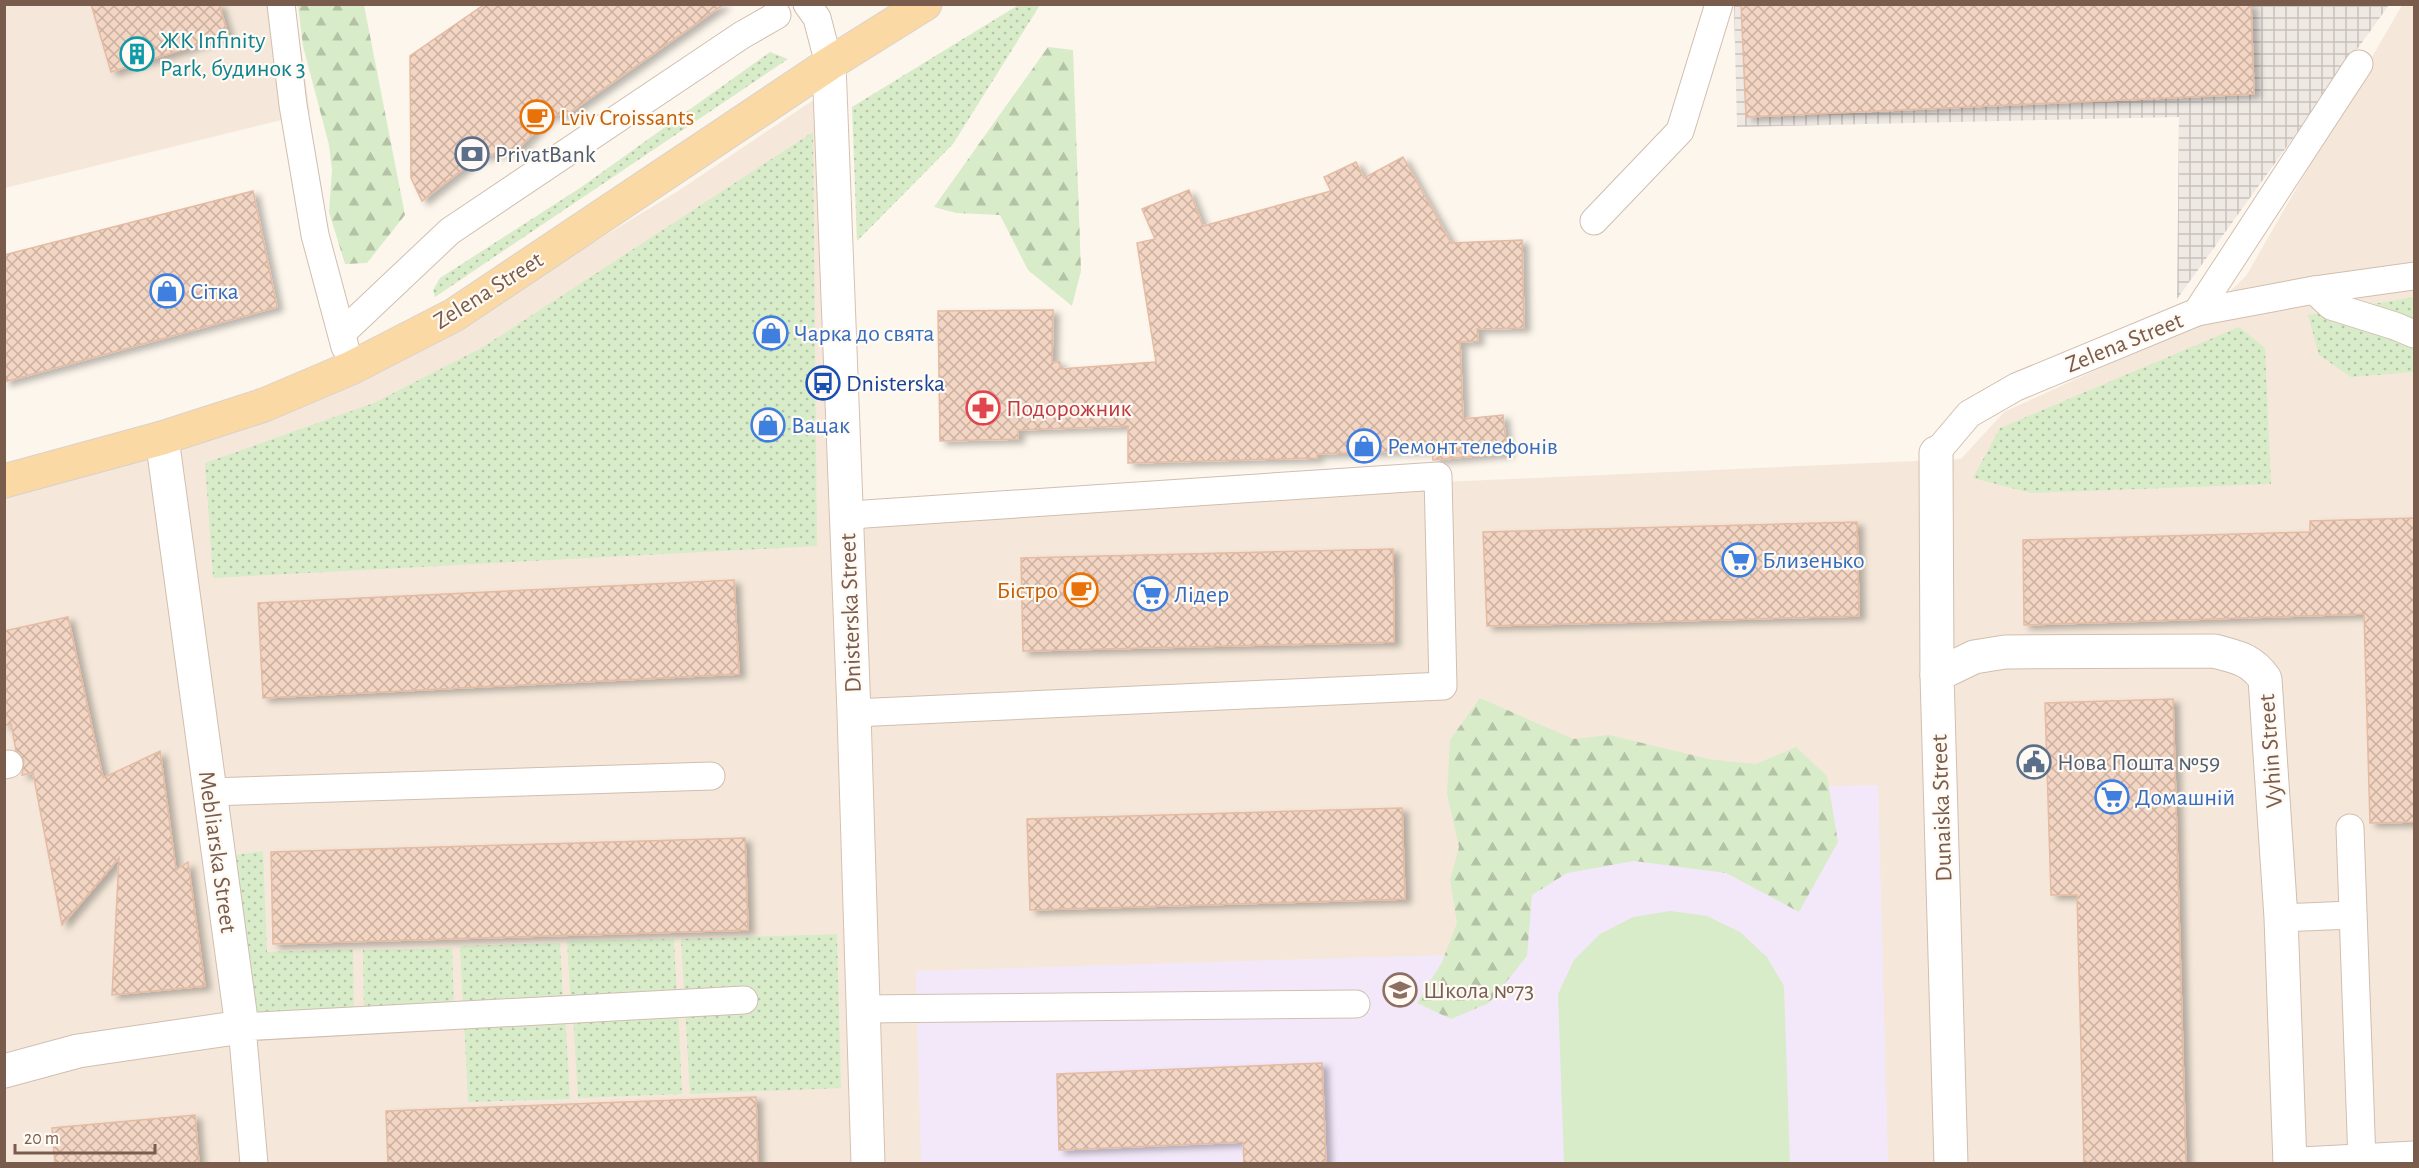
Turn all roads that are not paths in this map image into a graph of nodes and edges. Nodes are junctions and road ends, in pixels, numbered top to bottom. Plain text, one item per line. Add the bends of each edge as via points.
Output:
1 (281, 4) edge
2 (807, 4) edge
3 (925, 4) edge
4 (1719, 4) edge
5 (777, 15) dead end
6 (829, 64) junction
7 (2360, 64) dead end
8 (1594, 221) dead end
9 (2415, 276) edge
10 (2323, 298) junction
11 (2198, 312) junction
12 (342, 333) junction
13 (2415, 334) edge
14 (351, 368) junction
15 (162, 438) junction
16 (1936, 453) joint
17 (4, 482) edge
18 (847, 517) junction
19 (1937, 675) junction
20 (854, 713) junction
21 (711, 776) dead end
22 (209, 792) junction
23 (2350, 828) dead end
24 (2352, 915) junction
25 (2281, 918) junction
26 (744, 1000) dead end
27 (1356, 1004) dead end
28 (863, 1009) junction
29 (242, 1027) junction
30 (4, 1071) edge
31 (2415, 1158) edge
32 (2362, 1161) junction
33 (254, 1164) edge
34 (868, 1164) edge
35 (1951, 1164) edge
36 (2290, 1164) edge
37 (2302, 1164) edge

1 - 12 lane via 315,235
2 - 6 lane via 817,18
3 - 6 main road, Zelena Street
4 - 8 lane via 1680,131
5 - 12 lane via 741,35 450,231
6 - 14 main road, Zelena Street via 454,315
6 - 18 street, Dnisterska Street
7 - 11 lane
9 - 10 lane, Zelena Street
10 - 11 lane, Zelena Street
10 - 13 lane
11 - 16 lane, Zelena Street via 2016,387 1969,414
12 - 14 lane
14 - 15 main road, Zelena Street via 264,405
15 - 17 main road, Zelena Street
15 - 22 street, Mebliarska Street
16 - 19 street, Dunaiska Street
18 - 20 street, Dnisterska Street
18 - 20 lane via 1438,476 1443,686
19 - 25 street, Vyhin Street via 1974,657 2005,652 2214,651 2244,659 2256,667 2265,679
19 - 35 street, Dunaiska Street
20 - 28 street, Dnisterska Street
21 - 22 lane
22 - 29 street, Mebliarska Street
23 - 24 lane
24 - 25 lane
24 - 32 lane
25 - 36 street, Vyhin Street
26 - 29 lane
27 - 28 lane
28 - 34 street, Dnisterska Street
29 - 30 street via 78,1051
29 - 33 lane
31 - 32 street
32 - 37 street

